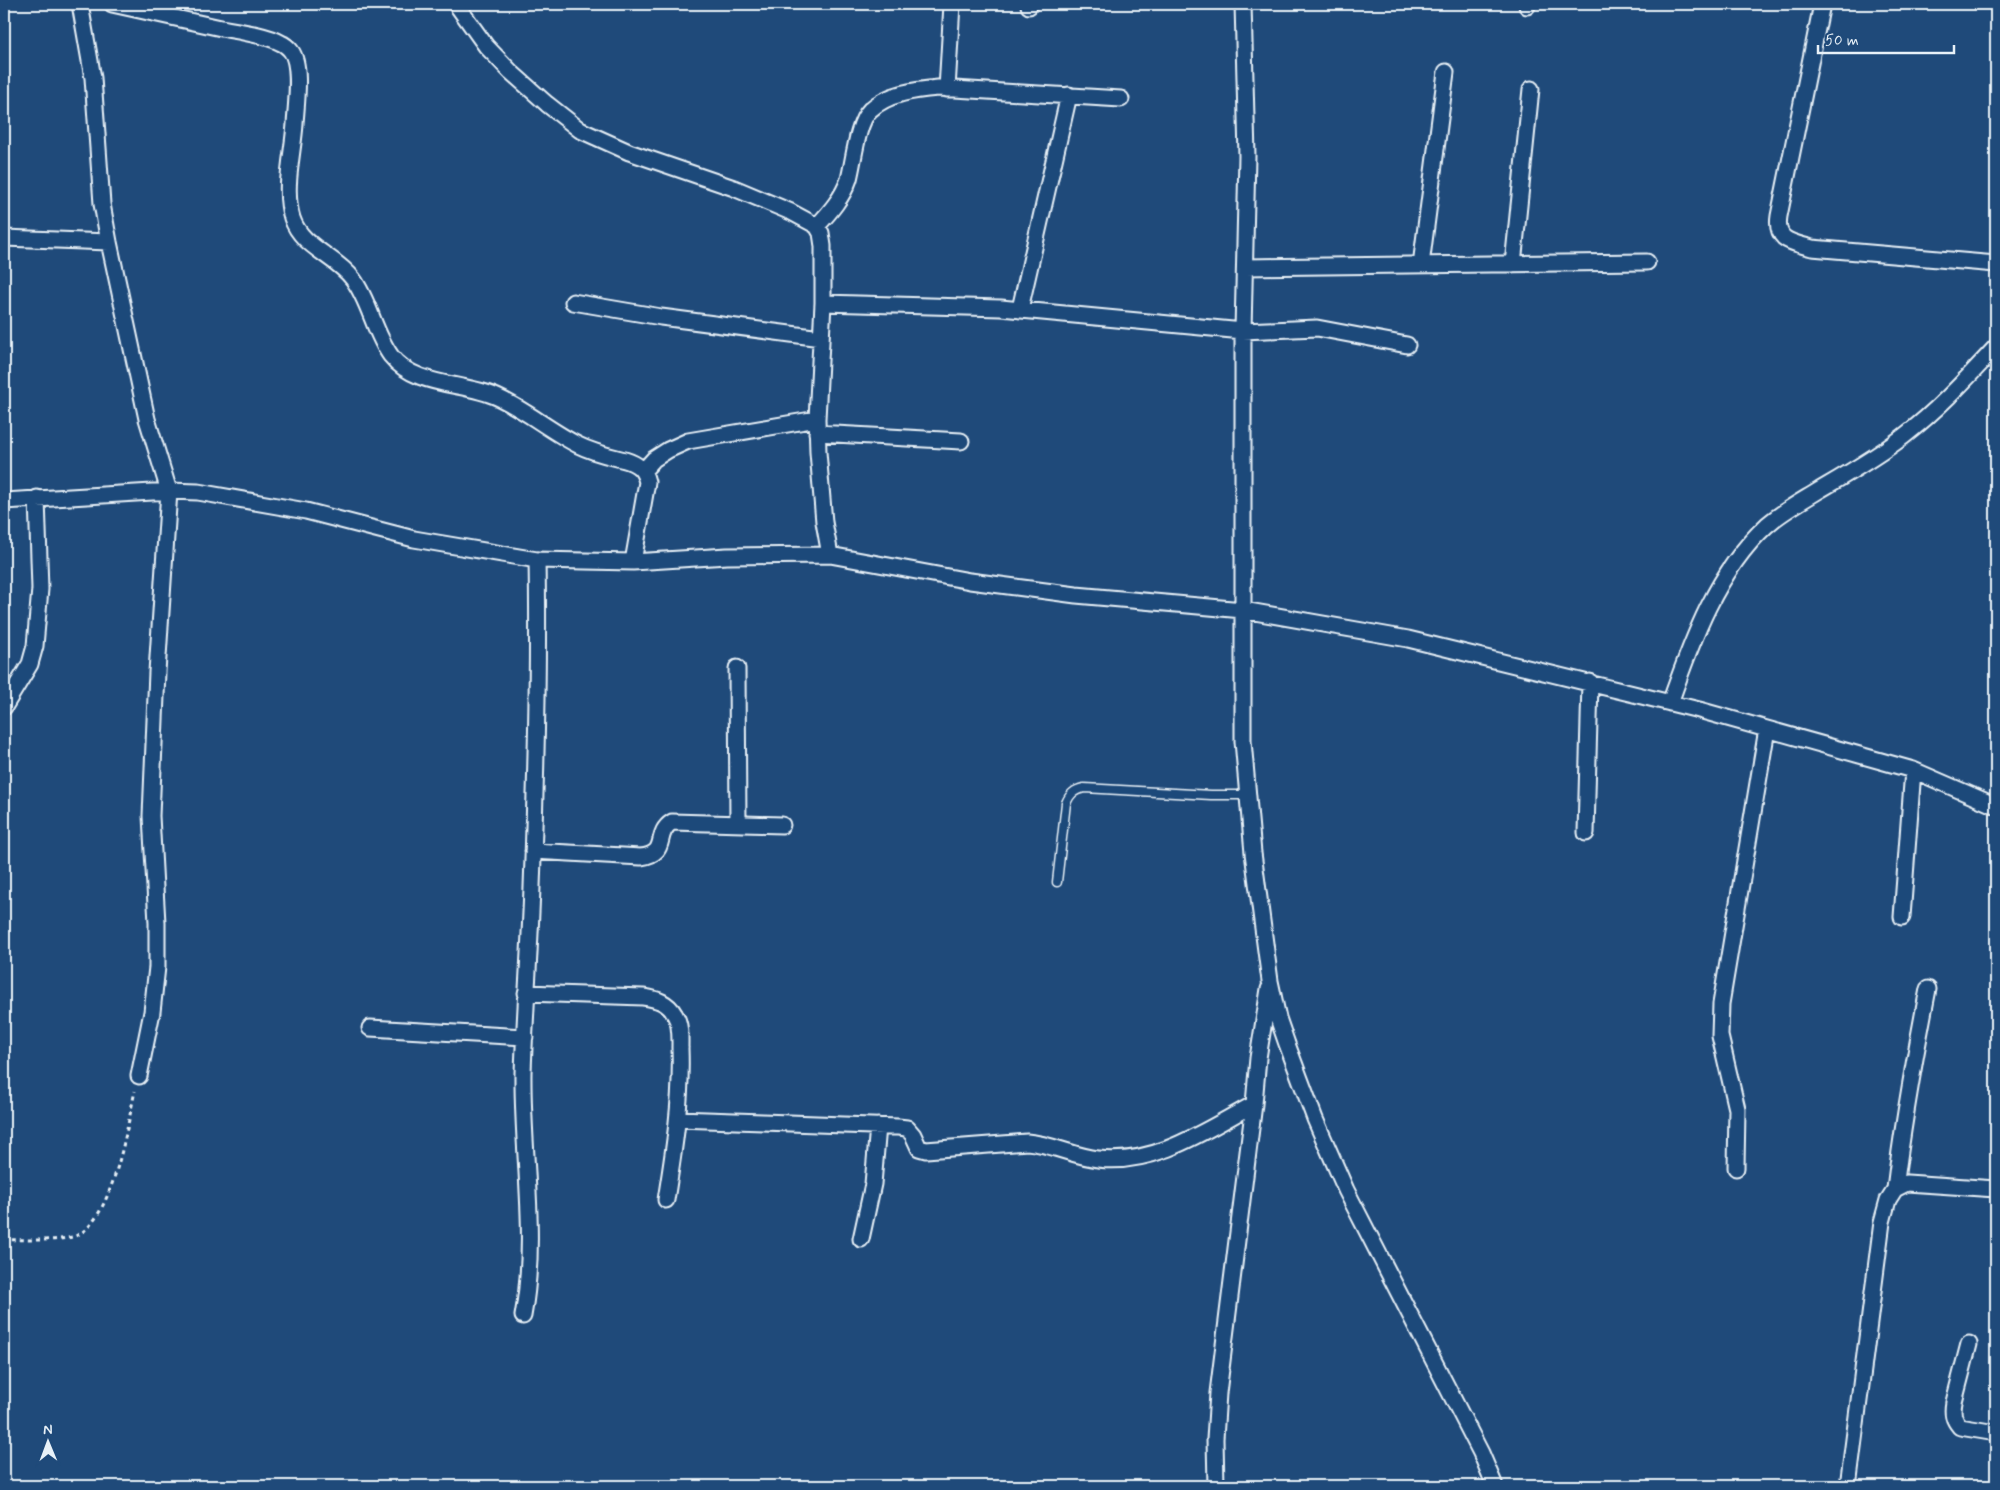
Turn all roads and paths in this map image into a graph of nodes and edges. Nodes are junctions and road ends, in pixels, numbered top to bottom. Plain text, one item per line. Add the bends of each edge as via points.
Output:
1 (80, 4) edge
2 (112, 4) edge
3 (456, 4) edge
4 (952, 4) edge
5 (1243, 4) edge
6 (1822, 4) edge
7 (1446, 72) dead end
8 (947, 89) junction
9 (1531, 89) dead end
10 (1069, 95) junction
11 (1121, 99) dead end
12 (817, 226) junction
13 (4, 238) edge
14 (109, 242) junction
15 (1647, 262) dead end
16 (1513, 264) junction
17 (1996, 264) edge
18 (1421, 265) junction
19 (1246, 267) junction
20 (573, 302) dead end
21 (823, 304) junction
22 (1020, 309) junction
23 (1243, 331) junction
24 (821, 338) junction
25 (1407, 345) dead end
26 (1996, 347) edge
27 (817, 426) junction
28 (961, 441) dead end
29 (644, 470) junction
30 (169, 491) junction
31 (37, 498) junction
32 (4, 501) edge
33 (830, 555) junction
34 (537, 560) junction
35 (633, 562) junction
36 (1243, 610) junction
37 (737, 668) dead end
38 (1590, 682) junction
39 (1670, 703) junction
40 (4, 707) edge
41 (1767, 729) junction
42 (1913, 770) junction
43 (1248, 795) junction
44 (1996, 806) edge
45 (738, 824) junction
46 (782, 825) dead end
47 (1586, 833) dead end
48 (533, 851) junction
49 (1057, 882) dead end
50 (1902, 917) dead end
51 (1270, 981) junction
52 (1928, 989) dead end
53 (526, 993) junction
54 (370, 1028) dead end
55 (525, 1037) junction
56 (139, 1076) joint
57 (1254, 1104) junction
58 (678, 1119) junction
59 (878, 1126) junction
60 (1736, 1168) dead end
61 (1895, 1189) junction
62 (1996, 1190) edge
63 (666, 1200) dead end
64 (861, 1238) dead end
65 (4, 1240) edge
66 (523, 1316) dead end
67 (1969, 1344) dead end
68 (1996, 1433) edge
69 (1216, 1486) edge
70 (1495, 1486) edge
71 (1848, 1486) edge

1 - 14 street via 93,78 102,204
2 - 29 street via 248,33 281,43 291,51 296,63 297,83 289,184 293,220 304,237 352,277 392,358 405,370 421,377 495,396 577,445 632,462
3 - 12 street via 486,46 511,72 580,130 629,152 734,188
4 - 8 street
5 - 19 street
6 - 17 street via 1779,216 1781,236 1812,248
7 - 18 street
8 - 10 street
8 - 12 street via 916,90 895,96 870,110 862,125 840,198
9 - 16 street
10 - 11 street
10 - 22 street
12 - 21 street via 822,246
13 - 14 street
14 - 30 street via 147,419
15 - 16 street
16 - 18 street
18 - 19 street
19 - 23 street
20 - 24 street via 661,318
21 - 22 street
21 - 24 street
22 - 23 street
23 - 25 street via 1317,328
23 - 36 street
24 - 27 street
26 - 39 street via 1904,437 1788,508 1743,551 1722,582 1686,656
27 - 28 street
27 - 29 street via 688,441 661,454
27 - 33 street via 824,522
29 - 35 street via 647,482
30 - 31 street
30 - 34 street via 198,492 265,503 414,539
30 - 56 street via 151,816 158,923 157,967
31 - 32 street
31 - 40 street via 40,588 35,646 30,664
33 - 35 street via 727,556
33 - 36 street via 970,581 1076,595
34 - 35 street
34 - 48 street via 539,646
36 - 38 street via 1408,639
36 - 43 street via 1243,740
37 - 45 street
38 - 39 street
38 - 47 street
39 - 41 street
41 - 42 street
41 - 60 street via 1720,1012 1720,1036 1737,1109
42 - 44 street
42 - 50 street
43 - 49 lane via 1075,790 1066,803
43 - 51 street
45 - 46 street
45 - 48 street via 672,822 663,831 657,851 650,856
48 - 53 street
51 - 57 street
51 - 70 street via 1287,1044 1346,1190 1477,1444
52 - 61 street via 1906,1104
53 - 55 street
53 - 58 street via 644,997 668,1005 676,1016 680,1032
54 - 55 street
55 - 66 street via 523,1105 531,1249
56 - 65 path via 121,1155 94,1222 74,1236
57 - 59 street via 1196,1136 1142,1158 1098,1159 1043,1143 1027,1142 926,1150 919,1148 907,1128
57 - 69 street via 1218,1394
58 - 59 street
58 - 63 street
59 - 64 street via 873,1184
61 - 62 street via 1908,1183
61 - 71 street via 1882,1222
67 - 68 street via 1952,1412 1954,1421 1960,1428

